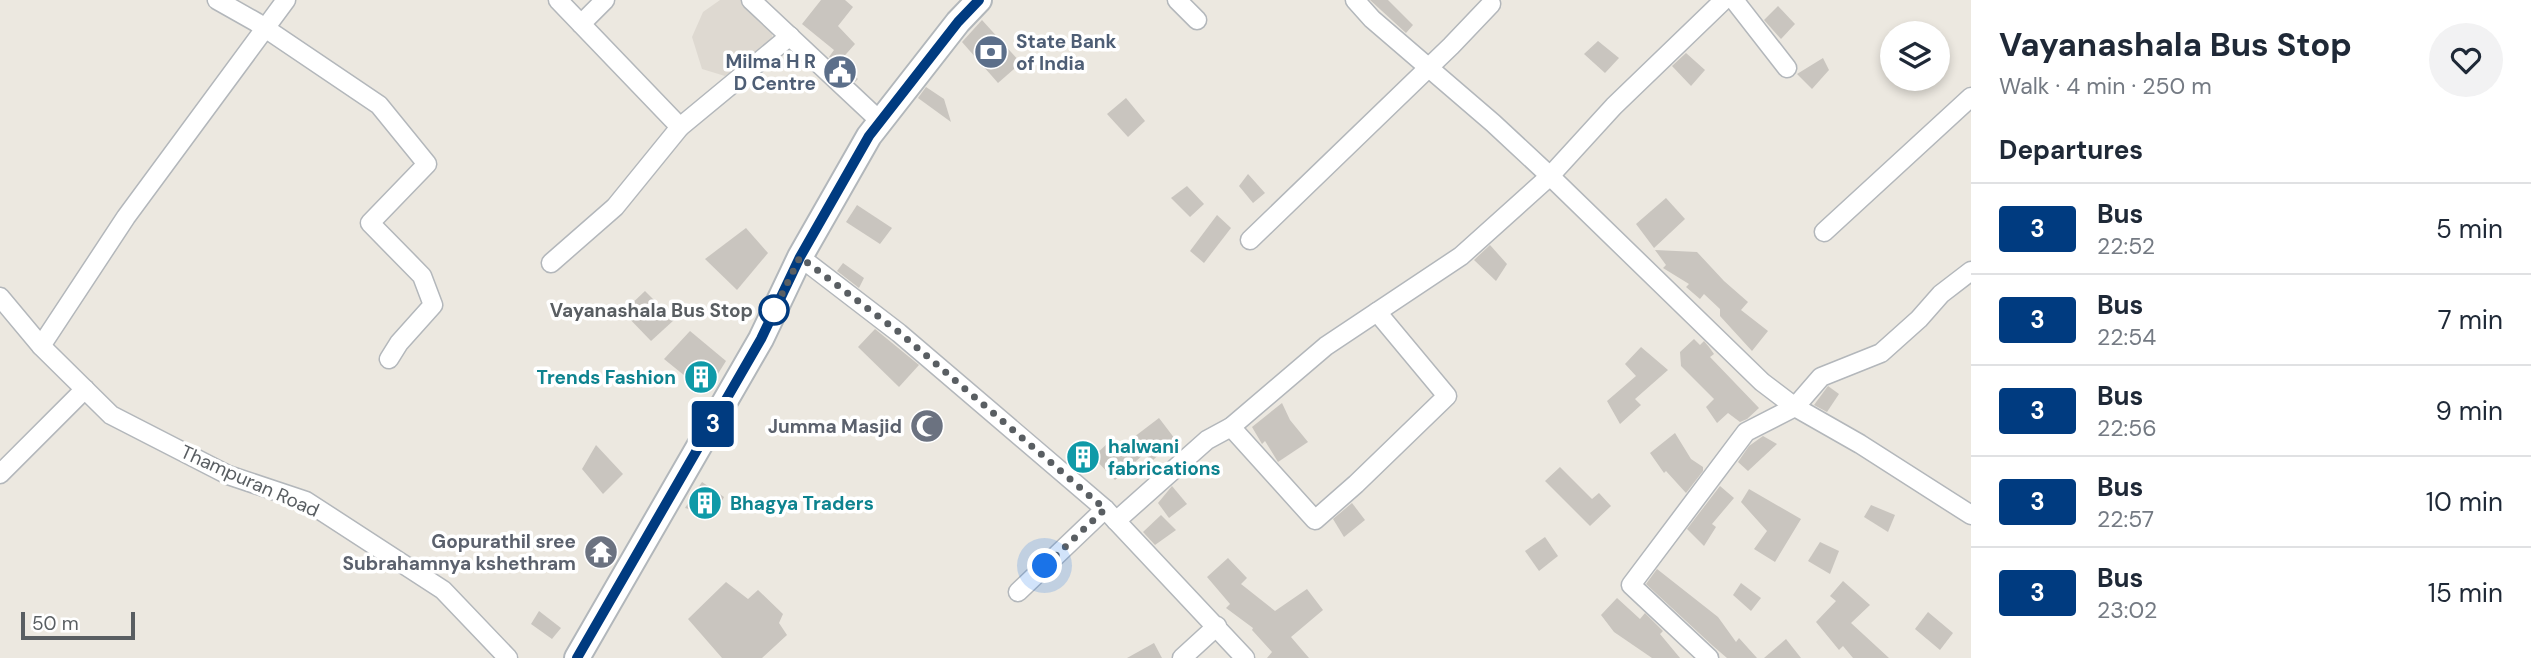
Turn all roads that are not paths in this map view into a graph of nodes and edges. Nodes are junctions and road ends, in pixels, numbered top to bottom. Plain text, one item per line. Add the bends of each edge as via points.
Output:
1 (217, 0) edge
2 (286, 0) edge
3 (558, 0) edge
4 (605, 0) edge
5 (751, 0) edge
6 (979, 0) edge
7 (1177, 0) edge
8 (1356, 0) edge
9 (1724, 0) edge
10 (1734, 0) edge
11 (1491, 4) dead end
12 (1197, 20) dead end
13 (581, 24) junction
14 (266, 28) junction
15 (790, 36) junction
16 (1428, 68) junction
17 (1787, 68) dead end
18 (1971, 96) edge
19 (880, 121) junction
20 (680, 127) junction
21 (1550, 176) junction
22 (1824, 232) dead end
23 (1250, 240) dead end
24 (800, 257) junction
25 (551, 263) dead end
26 (1971, 271) edge
27 (0, 297) edge
28 (1377, 312) junction
29 (41, 346) junction
30 (389, 359) dead end
31 (85, 388) junction
32 (1795, 407) junction
33 (1231, 427) junction
34 (0, 474) edge
35 (1110, 515) junction
36 (1971, 515) edge
37 (1018, 592) dead end
38 (1217, 626) junction
39 (509, 658) edge
40 (577, 658) edge
41 (1182, 658) edge
42 (1245, 658) edge
43 (1709, 658) edge

1 - 14 street
2 - 14 street
3 - 13 street
4 - 13 street
5 - 15 street
6 - 19 main road
7 - 12 street
8 - 16 street
9 - 21 street via 1614,106
10 - 17 street
11 - 16 street
13 - 20 street
14 - 29 street via 126,218
14 - 30 street via 379,105 427,164 370,223 422,276 433,305
15 - 19 street
15 - 20 street
16 - 21 street
16 - 23 street
18 - 22 street
19 - 24 main road
20 - 25 street via 615,208
21 - 28 street via 1461,257
21 - 32 street via 1762,382
24 - 35 street via 900,333
24 - 40 main road via 761,339
26 - 32 street via 1881,353 1821,377
27 - 29 street, Thampuran Road
28 - 33 street via 1326,346
28 - 33 street via 1447,396 1315,520
29 - 31 street, Thampuran Road
31 - 34 street
31 - 39 street, Thampuran Road via 111,415 228,475 306,500 443,590
32 - 36 street
32 - 43 street via 1746,432 1631,585
33 - 35 street via 1207,440
35 - 37 street
35 - 38 street
38 - 41 street
38 - 42 street

